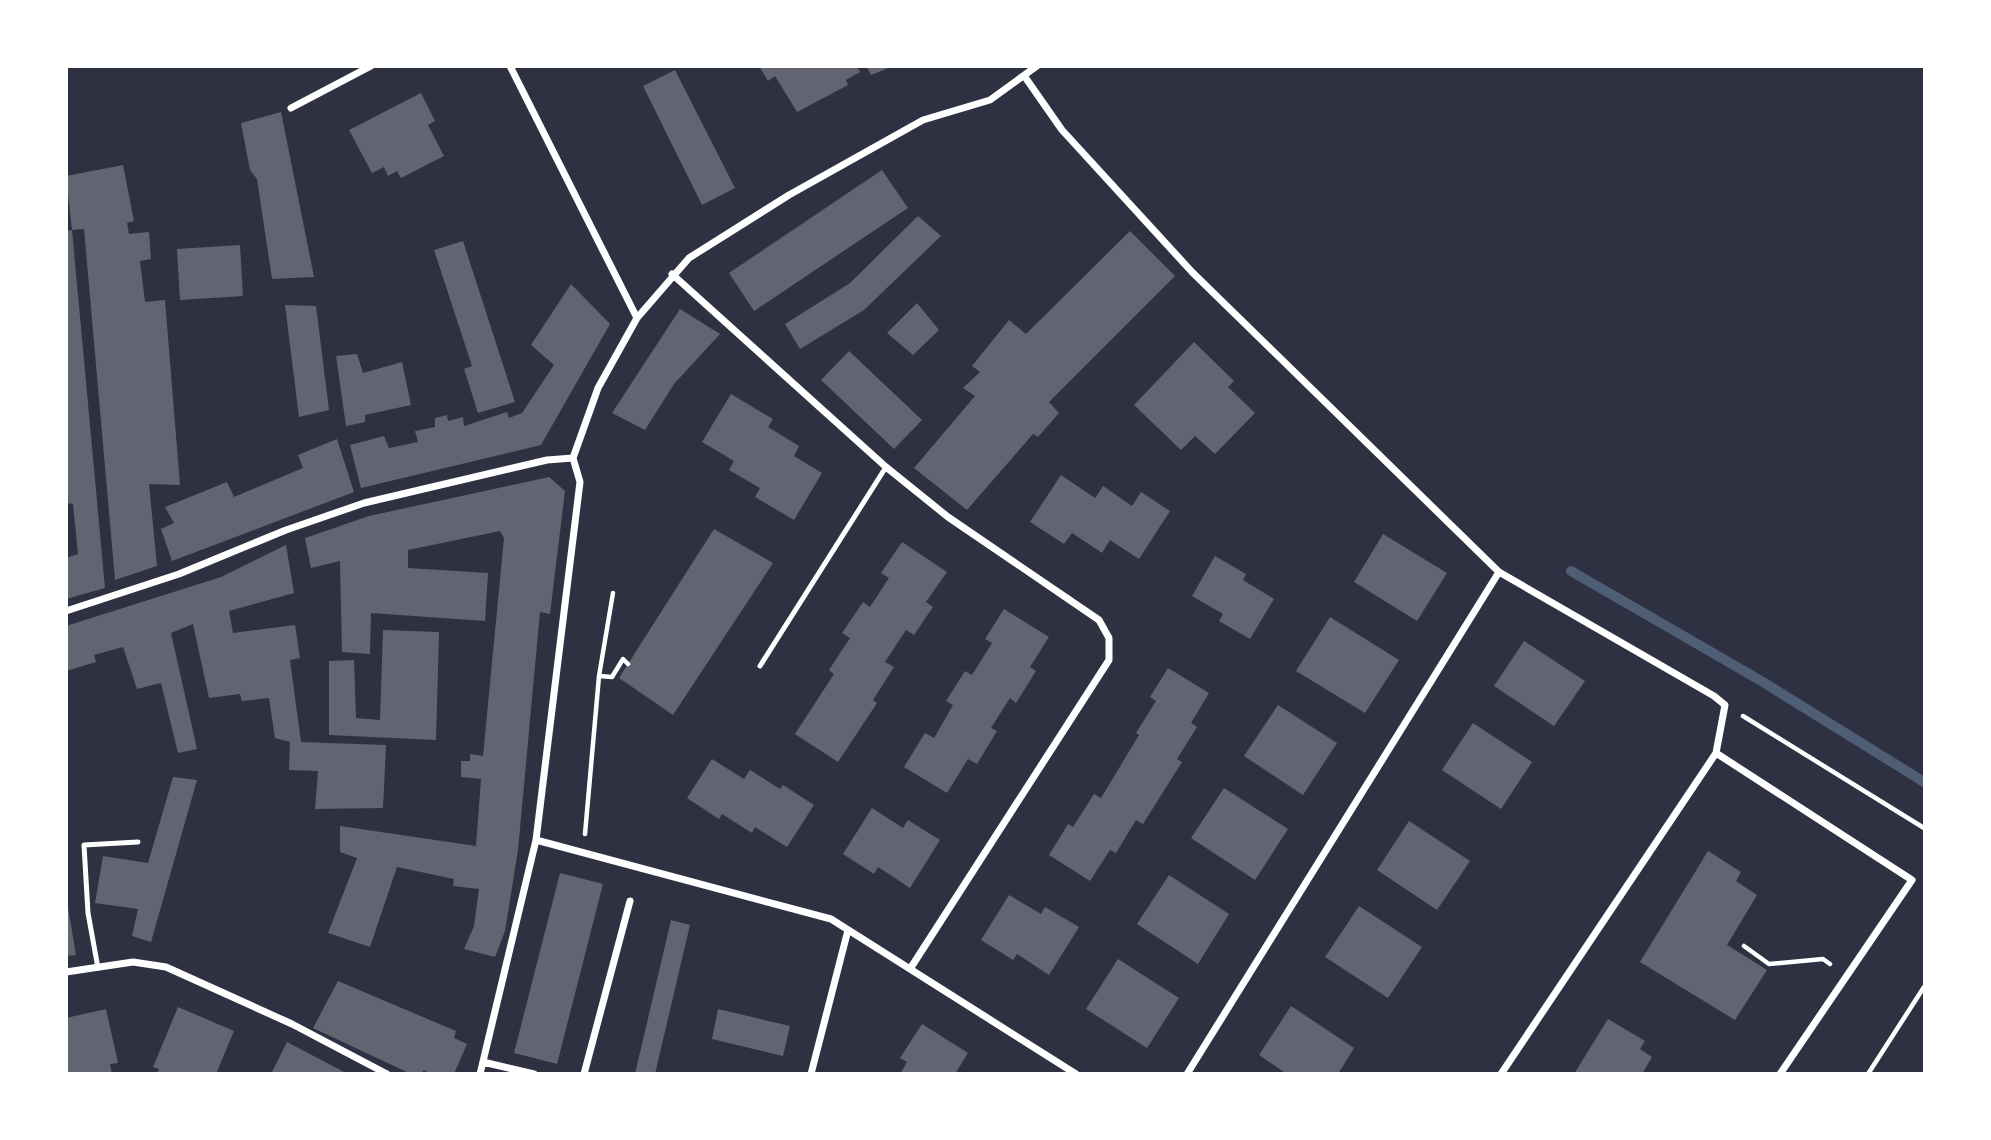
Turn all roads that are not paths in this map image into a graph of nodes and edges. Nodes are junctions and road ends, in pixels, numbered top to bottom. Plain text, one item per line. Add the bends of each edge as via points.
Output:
1 (370, 66) edge
2 (510, 66) edge
3 (1037, 66) edge
4 (1025, 76) junction
5 (291, 108) dead end
6 (672, 274) junction
7 (637, 318) junction
8 (573, 458) junction
9 (886, 467) junction
10 (1500, 572) junction
11 (66, 611) edge
12 (760, 666) dead end
13 (1716, 753) junction
14 (536, 840) junction
15 (138, 842) dead end
16 (630, 901) dead end
17 (848, 930) junction
18 (97, 968) junction
19 (910, 969) junction
20 (66, 972) edge
21 (483, 1062) junction
22 (387, 1073) edge
23 (480, 1073) edge
24 (534, 1073) edge
25 (584, 1073) edge
26 (811, 1073) edge
27 (1076, 1073) edge
28 (1188, 1073) edge
29 (1501, 1073) edge
30 (1780, 1073) edge

1 - 5 street
2 - 7 street
3 - 4 street
4 - 6 street via 990,100 923,120 789,195 728,231
4 - 10 street via 1062,130 1192,272
6 - 7 street
6 - 9 street
7 - 8 street via 598,388
8 - 11 street via 547,460 364,503 179,574
8 - 14 street via 580,482
9 - 12 lane
9 - 19 street via 948,517 1100,620 1109,638 1109,660
10 - 13 street via 1725,705
10 - 28 street
13 - 29 street
13 - 30 street via 1912,880
14 - 17 street via 831,919
14 - 21 street
15 - 18 lane via 84,845
16 - 25 street
17 - 19 street
17 - 26 street
18 - 20 street
18 - 22 street via 133,962 166,967
19 - 27 street
21 - 23 street
21 - 24 street

